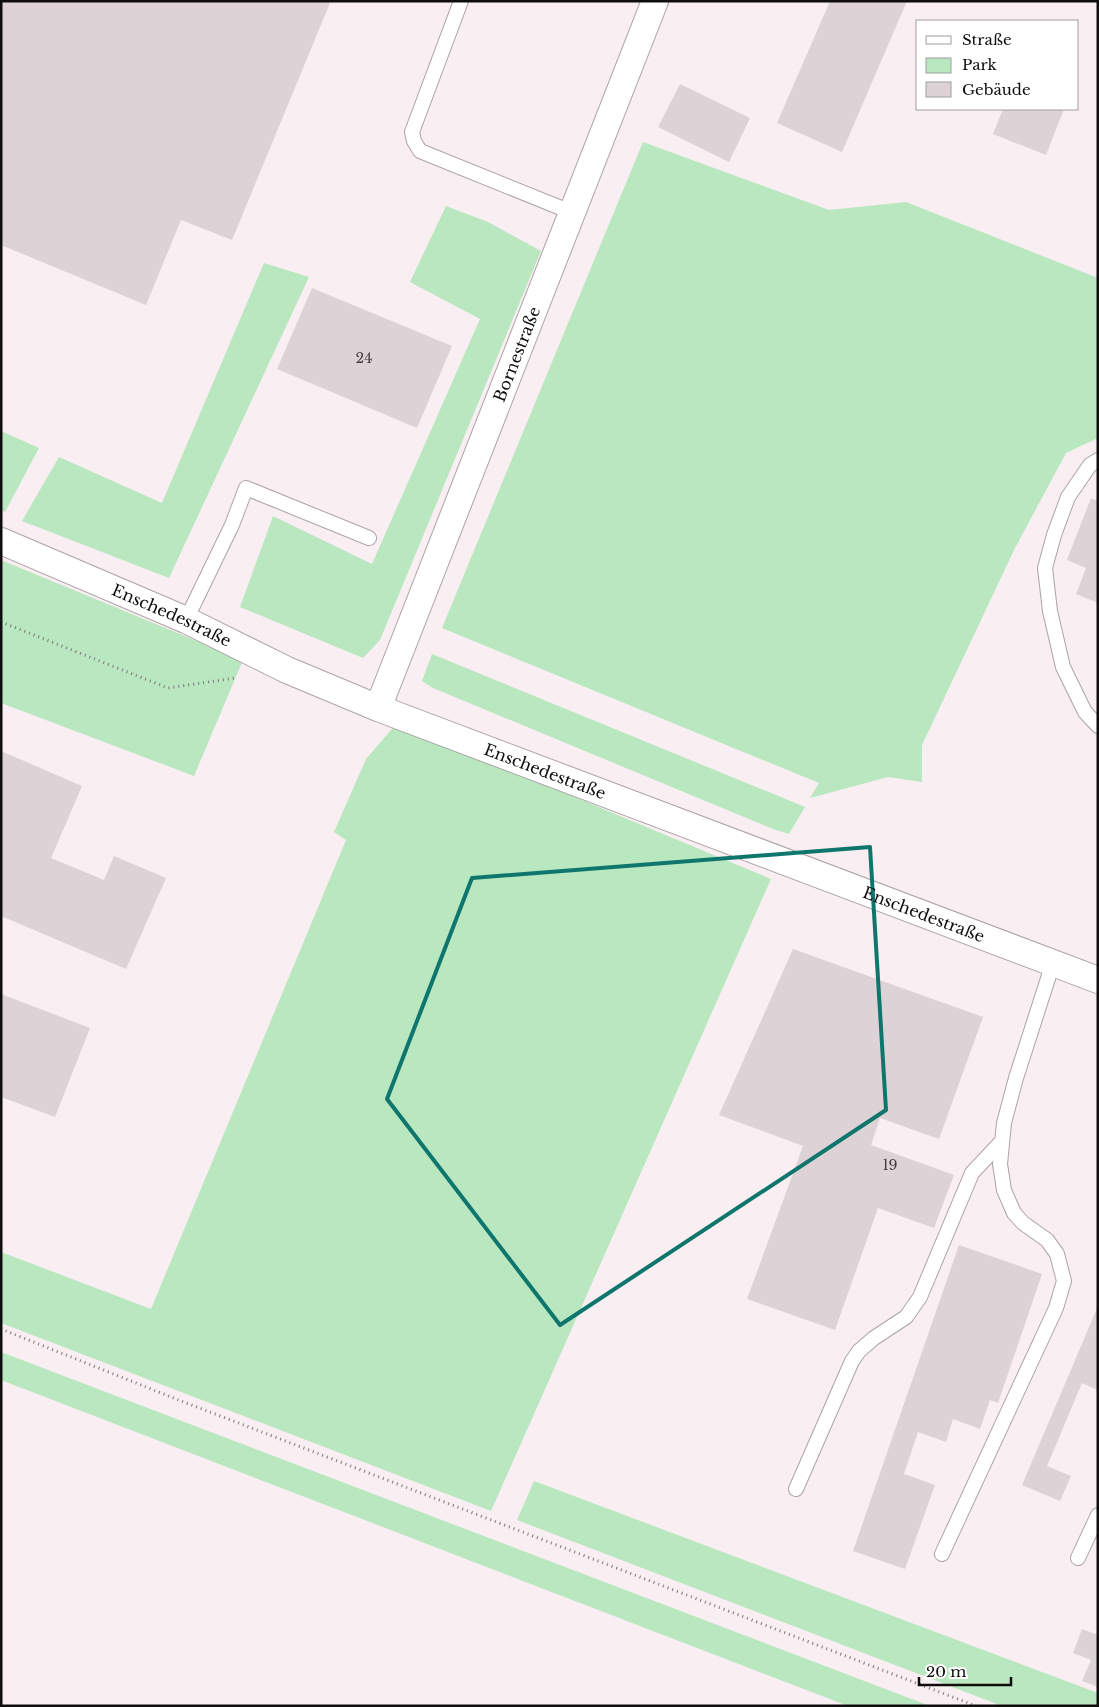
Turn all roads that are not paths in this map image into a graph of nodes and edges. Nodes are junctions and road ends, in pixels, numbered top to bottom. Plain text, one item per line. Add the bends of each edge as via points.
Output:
1 (461, 1) edge
2 (655, 1) edge
3 (571, 212) junction
4 (1098, 460) edge
5 (369, 538) dead end
6 (1, 541) edge
7 (186, 620) junction
8 (378, 708) junction
9 (1098, 726) edge
10 (1053, 963) junction
11 (1098, 980) edge
12 (1002, 1141) junction
13 (796, 1489) dead end
14 (1098, 1514) edge
15 (942, 1554) dead end
16 (1078, 1558) dead end

1 - 3 lane via 412,132 414,141 420,151
2 - 3 street, Bornestraße
3 - 8 street, Bornestraße
4 - 9 lane via 1068,497 1045,568 1050,610 1063,667 1085,712
5 - 7 lane via 246,488 232,525
6 - 7 street, Enschedestraße
7 - 8 street, Enschedestraße via 287,670
8 - 10 street, Enschedestraße
10 - 11 street, Enschedestraße
10 - 12 lane via 1016,1078
12 - 13 lane via 972,1173 920,1297 906,1317 874,1338 852,1361
12 - 15 lane via 1000,1164 1004,1190 1014,1213 1047,1240 1057,1254 1064,1281 1056,1308
14 - 16 lane

